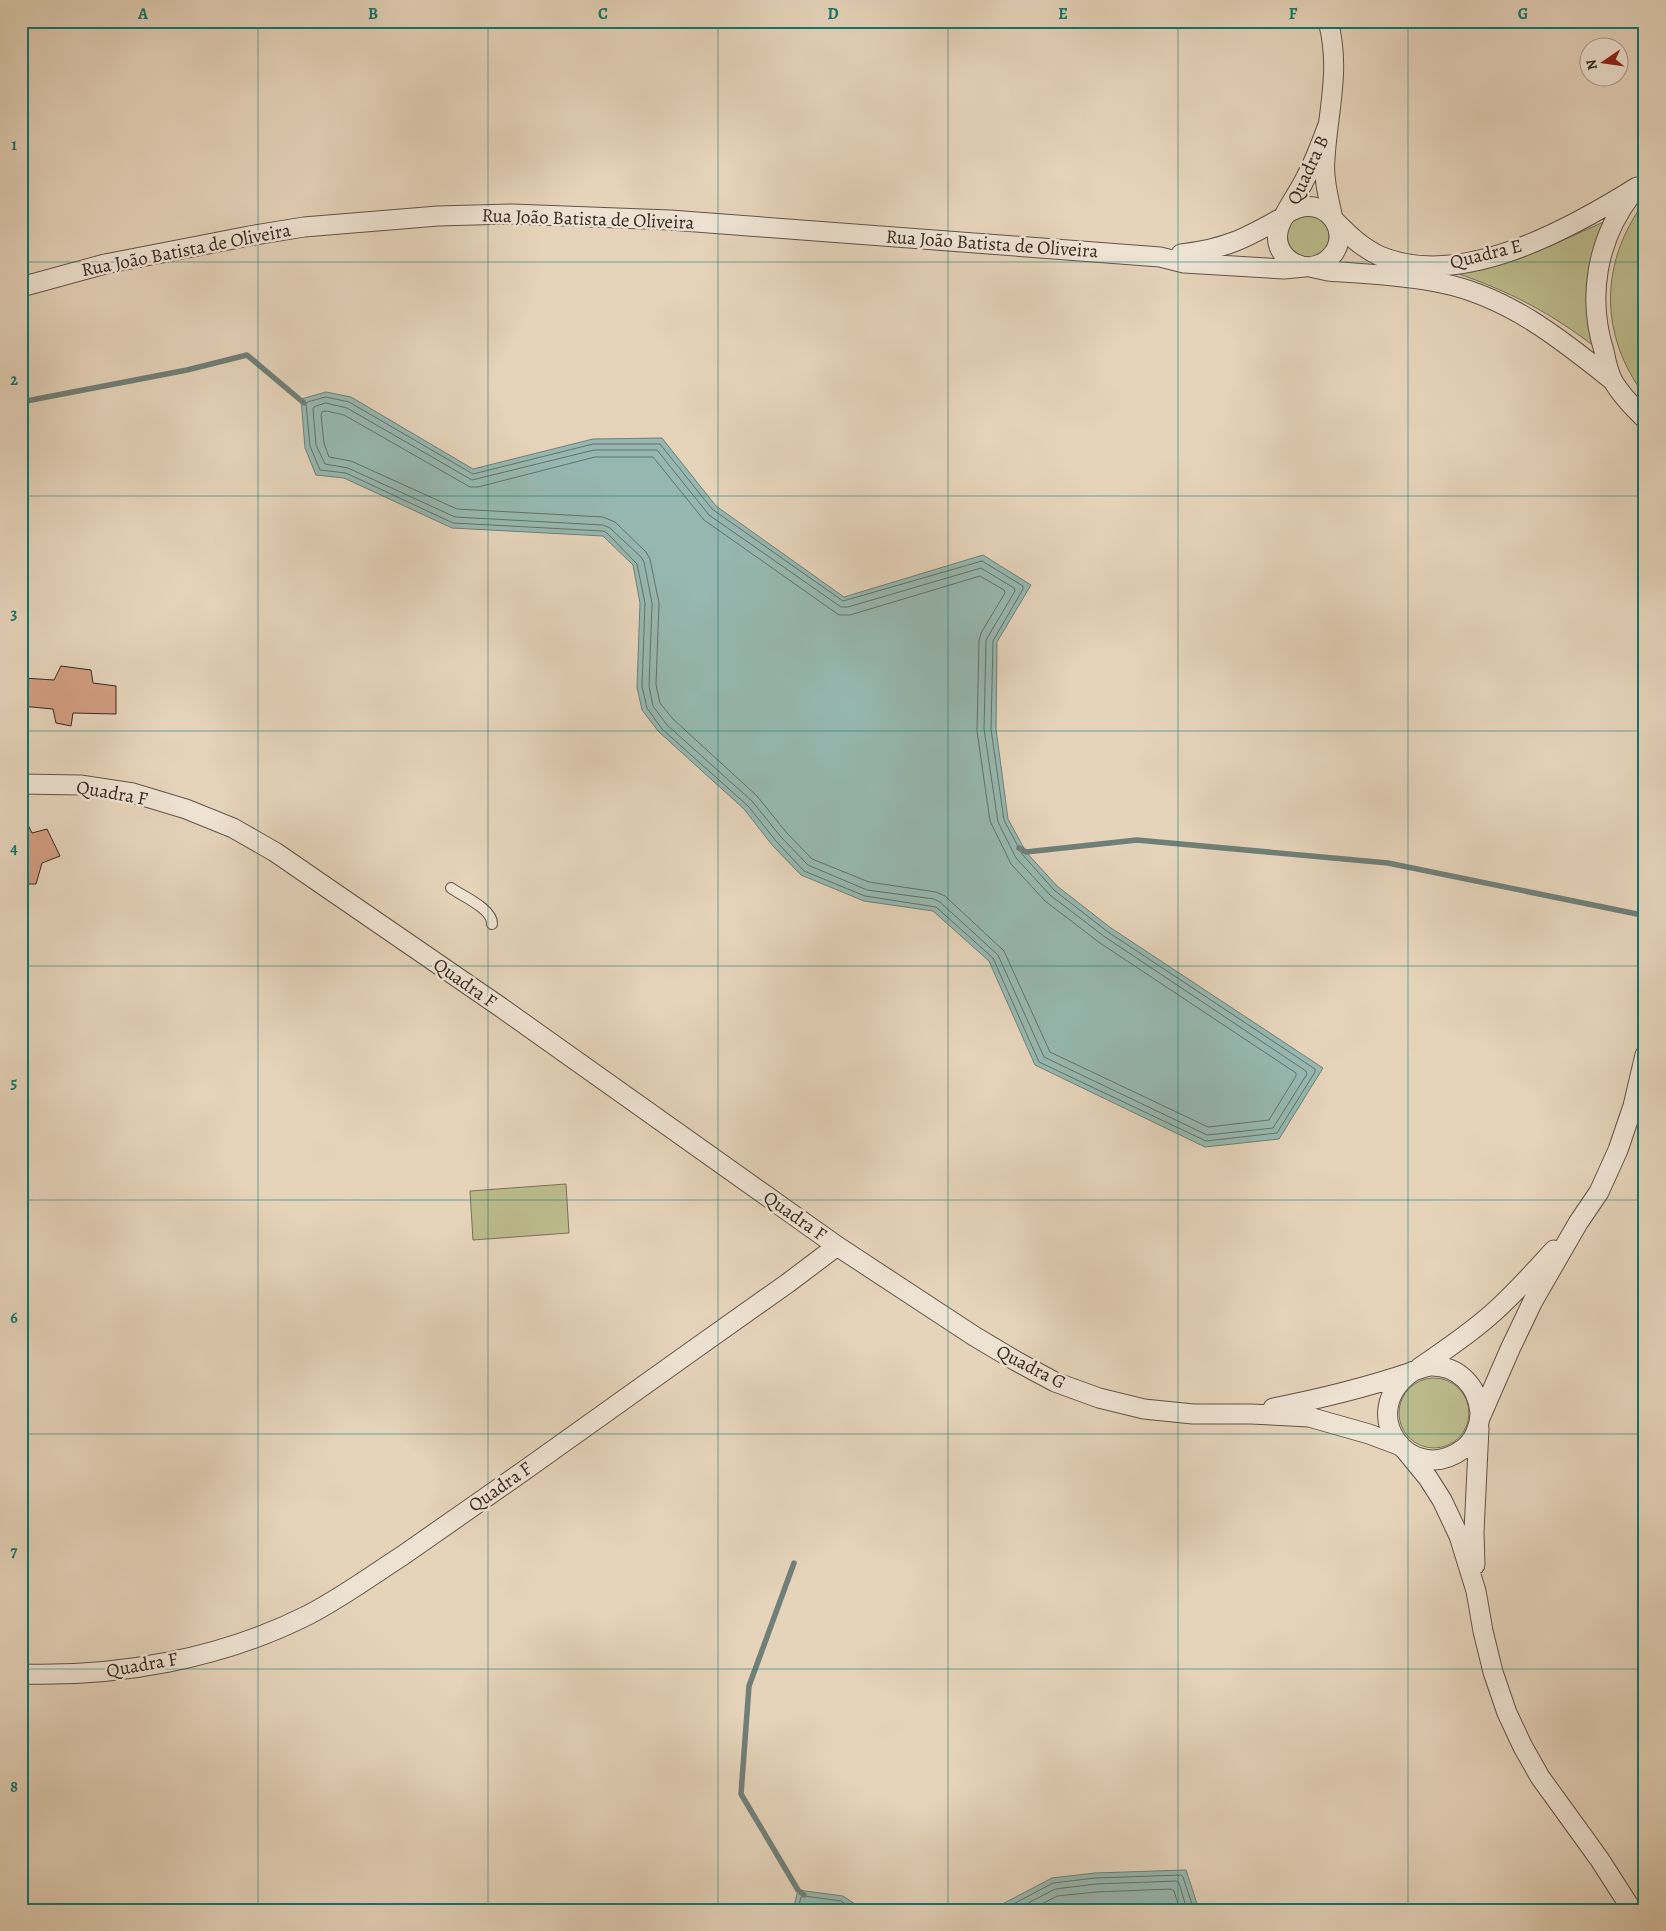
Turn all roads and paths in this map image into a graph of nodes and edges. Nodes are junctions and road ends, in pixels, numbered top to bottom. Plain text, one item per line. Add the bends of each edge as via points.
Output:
1 (1328, 21) edge
2 (1328, 125) junction
3 (1641, 184) edge
4 (1286, 215) junction
5 (1334, 220) junction
6 (1160, 257) junction
7 (1308, 267) junction
8 (21, 287) edge
9 (1612, 380) junction
10 (1645, 419) edge
11 (21, 784) edge
12 (451, 888) dead end
13 (492, 924) dead end
14 (1645, 1055) edge
15 (1578, 1223) junction
16 (837, 1246) junction
17 (1414, 1371) junction
18 (1251, 1414) junction
19 (1480, 1420) junction
20 (1403, 1448) junction
21 (1476, 1591) junction
22 (21, 1674) edge
23 (1632, 1910) edge

1 - 2 street, Quadra B via 1335,65
2 - 4 street, Quadra B via 1306,179
2 - 5 street, Quadra B via 1325,178
3 - 5 street, Quadra E via 1594,214 1537,241 1470,262 1443,266 1394,261 1378,255 1350,236
3 - 9 street via 1622,207 1610,230 1600,256 1596,283 1595,310
4 - 5 street via 1296,208 1311,206 1326,211
4 - 6 street, Rua João Batista de Oliveira via 1253,235 1228,245 1204,252
4 - 7 street via 1280,224 1278,243 1288,259
5 - 7 street via 1338,231 1335,251 1320,264
6 - 7 street, Rua João Batista de Oliveira via 1184,263 1284,269
6 - 8 street, Rua João Batista de Oliveira via 670,220 512,214 438,216 304,227 105,264
7 - 9 street, Quadra E via 1442,283 1479,295 1538,324
9 - 10 street
11 - 16 street, Quadra F via 80,785 133,794 194,812 233,828 266,847 499,1006
12 - 13 lane via 487,911
14 - 15 street via 1618,1150 1599,1192
15 - 17 street via 1488,1317
15 - 19 street via 1510,1347
16 - 18 street, Quadra G via 974,1336 1055,1382 1144,1410
16 - 22 street, Quadra F via 472,1507 356,1587 308,1615 209,1652 157,1664 107,1672
17 - 18 street, Quadra G via 1362,1388
17 - 19 street via 1429,1366 1443,1367 1467,1380 1475,1391
17 - 20 street via 1394,1389 1387,1412 1393,1436
18 - 20 street, Quadra G via 1318,1420
19 - 20 street via 1467,1446 1444,1459 1417,1457
19 - 21 street via 1474,1532
20 - 21 street via 1428,1478 1451,1516
21 - 23 street via 1493,1672 1523,1747 1540,1777

